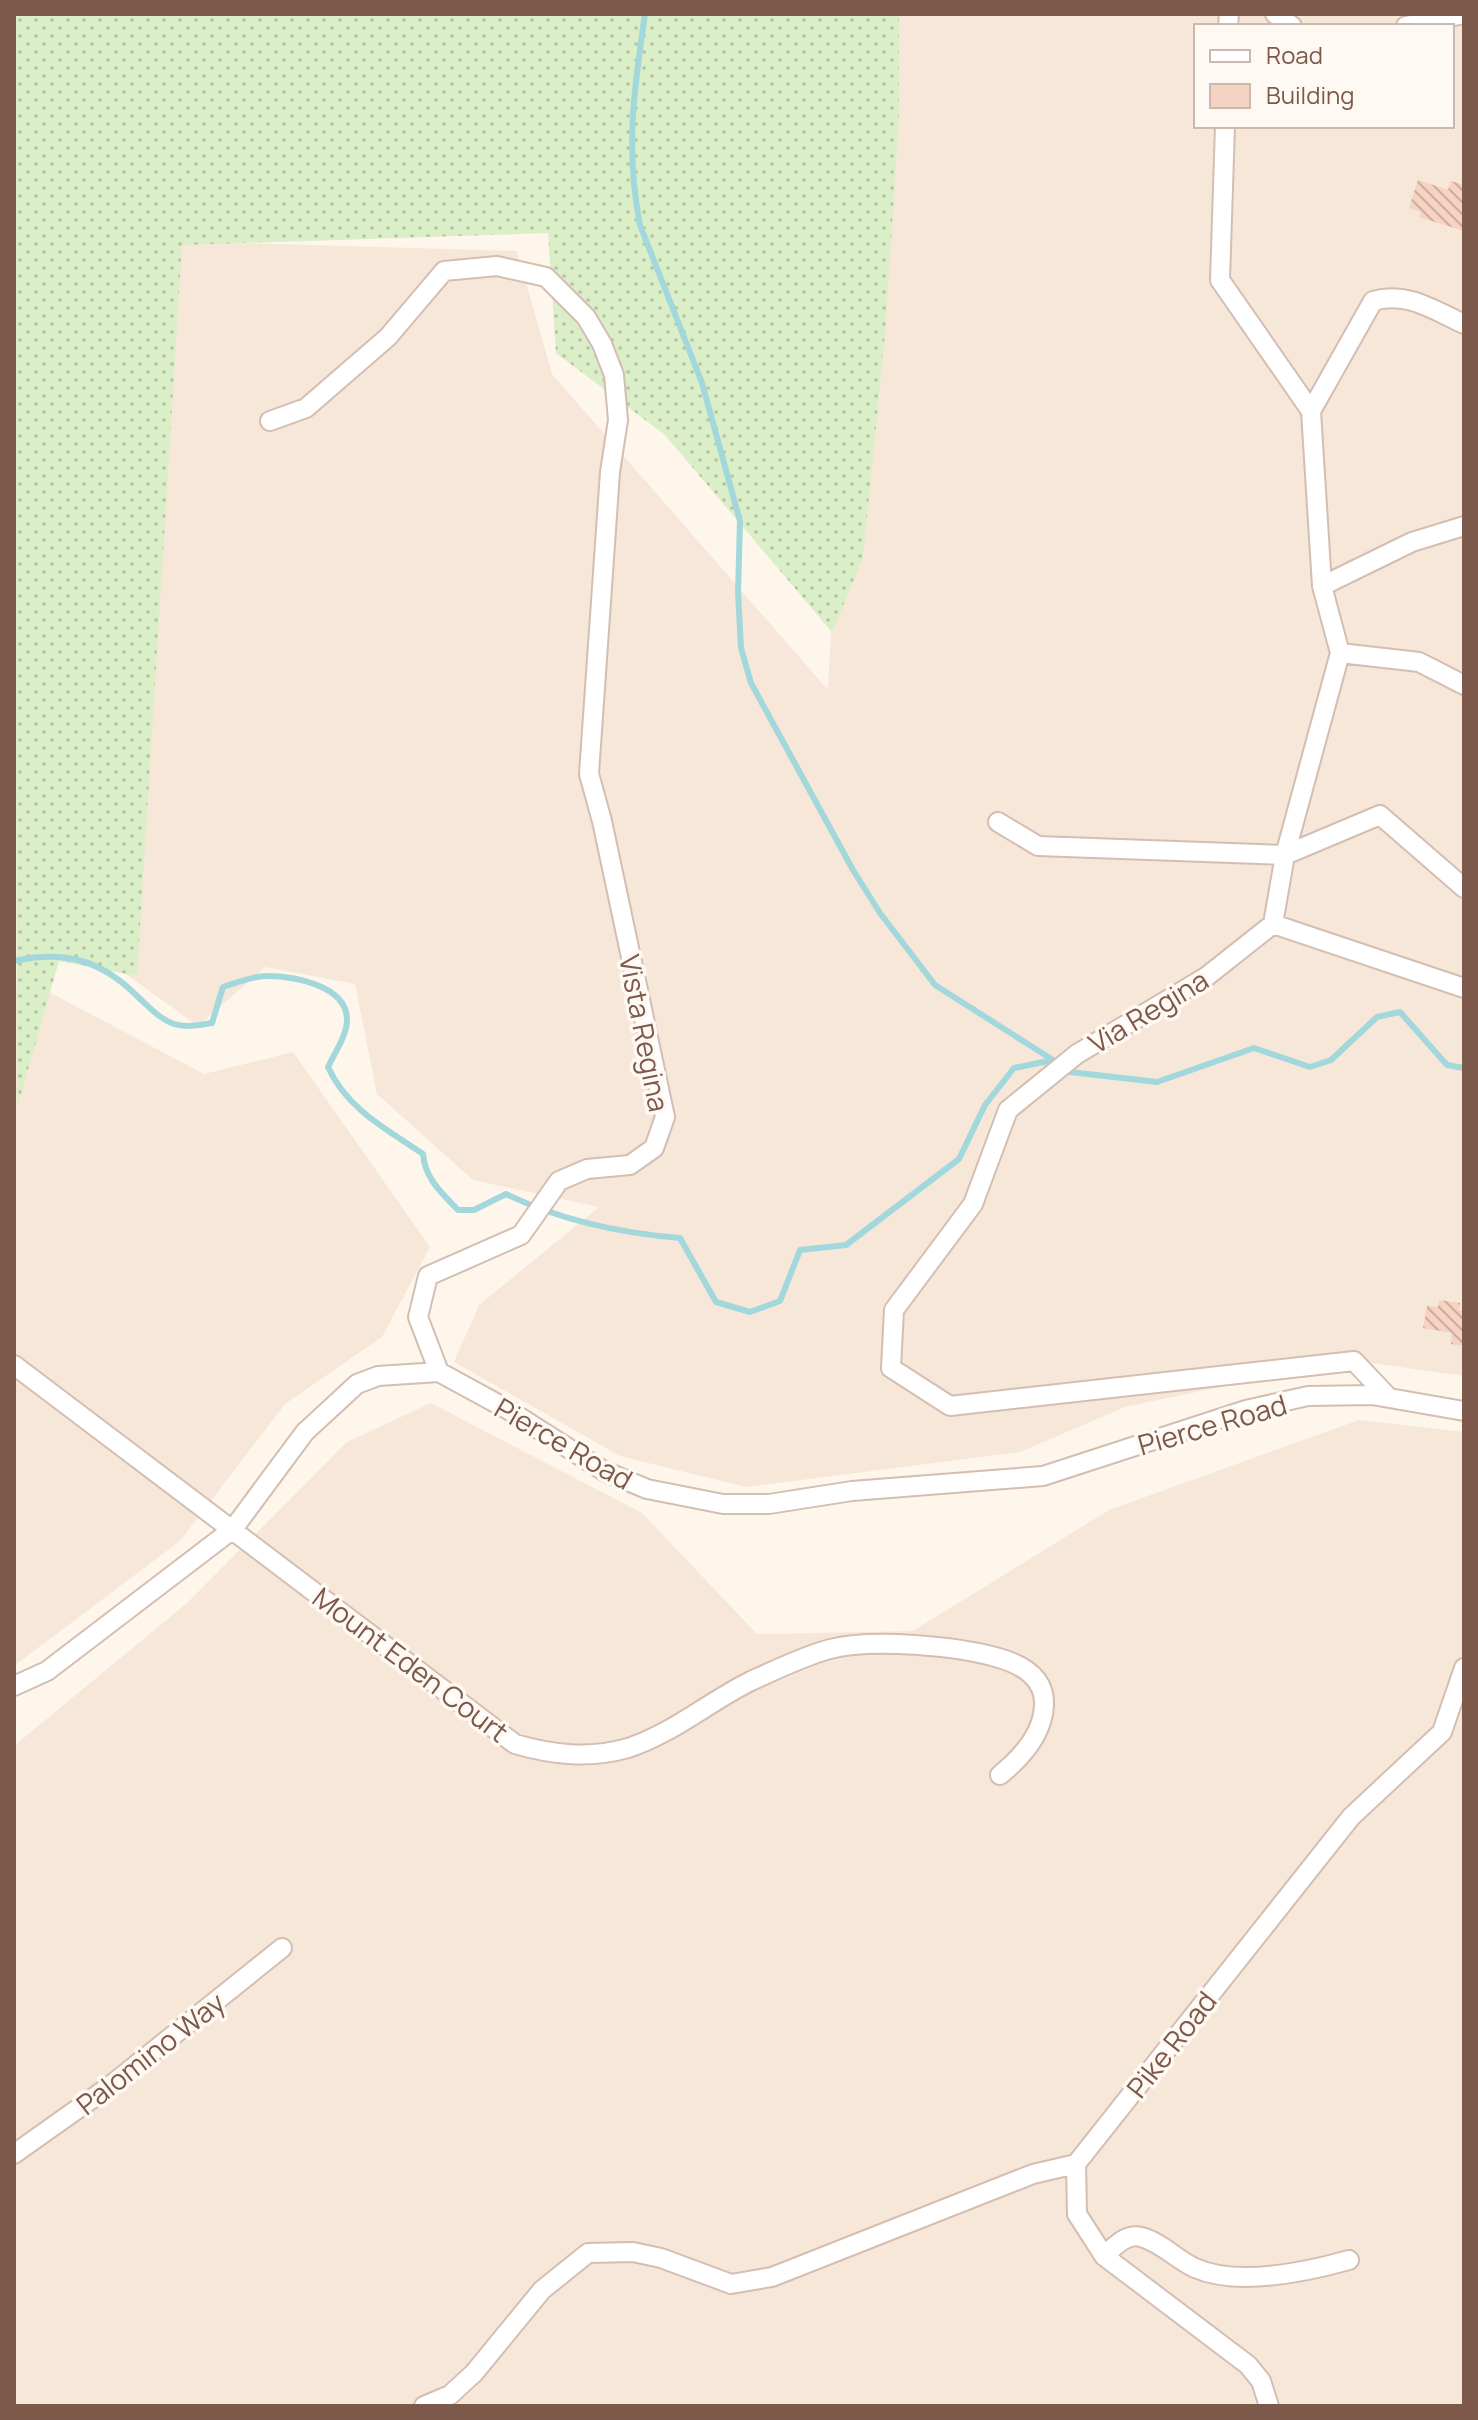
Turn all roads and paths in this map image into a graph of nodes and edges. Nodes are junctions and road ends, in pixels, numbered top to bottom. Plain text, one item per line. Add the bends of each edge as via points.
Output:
1 (1464, 14) edge
2 (1416, 24) edge
3 (1225, 128) edge
4 (1464, 324) edge
5 (1311, 411) junction
6 (270, 421) dead end
7 (1464, 526) edge
8 (1322, 586) junction
9 (1340, 653) junction
10 (1464, 685) edge
11 (998, 822) dead end
12 (1285, 855) junction
13 (1464, 888) edge
14 (1273, 924) junction
15 (1464, 988) edge
16 (14, 1365) edge
17 (439, 1372) junction
18 (1389, 1398) junction
19 (1464, 1411) edge
20 (233, 1529) junction
21 (1464, 1668) edge
22 (14, 1686) edge
23 (1000, 1775) dead end
24 (282, 1948) dead end
25 (14, 2154) edge
26 (1076, 2164) junction
27 (1104, 2256) junction
28 (1349, 2260) dead end
29 (424, 2406) edge
30 (1269, 2406) edge

1 - 2 street
3 - 5 street via 1220,280
4 - 5 street via 1403,298 1391,295 1373,301
5 - 8 street
6 - 17 street, Vista Regina via 306,408 388,337 444,271 497,266 533,272 560,287 586,317 614,375 618,420 603,551 589,774 665,1117 654,1148 630,1165 587,1169 559,1181 521,1235 428,1276 418,1317
7 - 8 street via 1412,542
8 - 9 street
9 - 10 street via 1419,662
9 - 12 street
11 - 12 street via 1038,846
12 - 13 street via 1380,815
12 - 14 street
14 - 15 street
14 - 18 street, Via Regina via 1206,977 1077,1054 1008,1110 973,1204 894,1310 891,1368 950,1406 1354,1361
16 - 20 street
17 - 18 street, Pierce Road via 604,1471 647,1489 723,1504 769,1504 852,1491 1043,1476 1246,1410 1308,1396
17 - 20 street via 378,1376 357,1384 305,1432
18 - 19 street, Pierce Road
20 - 22 street via 47,1671
20 - 23 street, Mount Eden Court via 515,1744 550,1754 591,1755 630,1747 750,1682 831,1649 921,1646 974,1650 1013,1662 1035,1676 1045,1691 1038,1731
21 - 26 street, Pike Road via 1442,1732 1351,1817
24 - 25 street, Palomino Way via 110,2086
26 - 27 street via 1077,2214
26 - 29 street via 1033,2174 772,2277 731,2284 661,2258 633,2252 588,2253 542,2290 474,2373 450,2395
27 - 28 street via 1126,2237 1140,2236 1193,2268 1224,2274 1294,2274
27 - 30 street via 1248,2365 1261,2381

